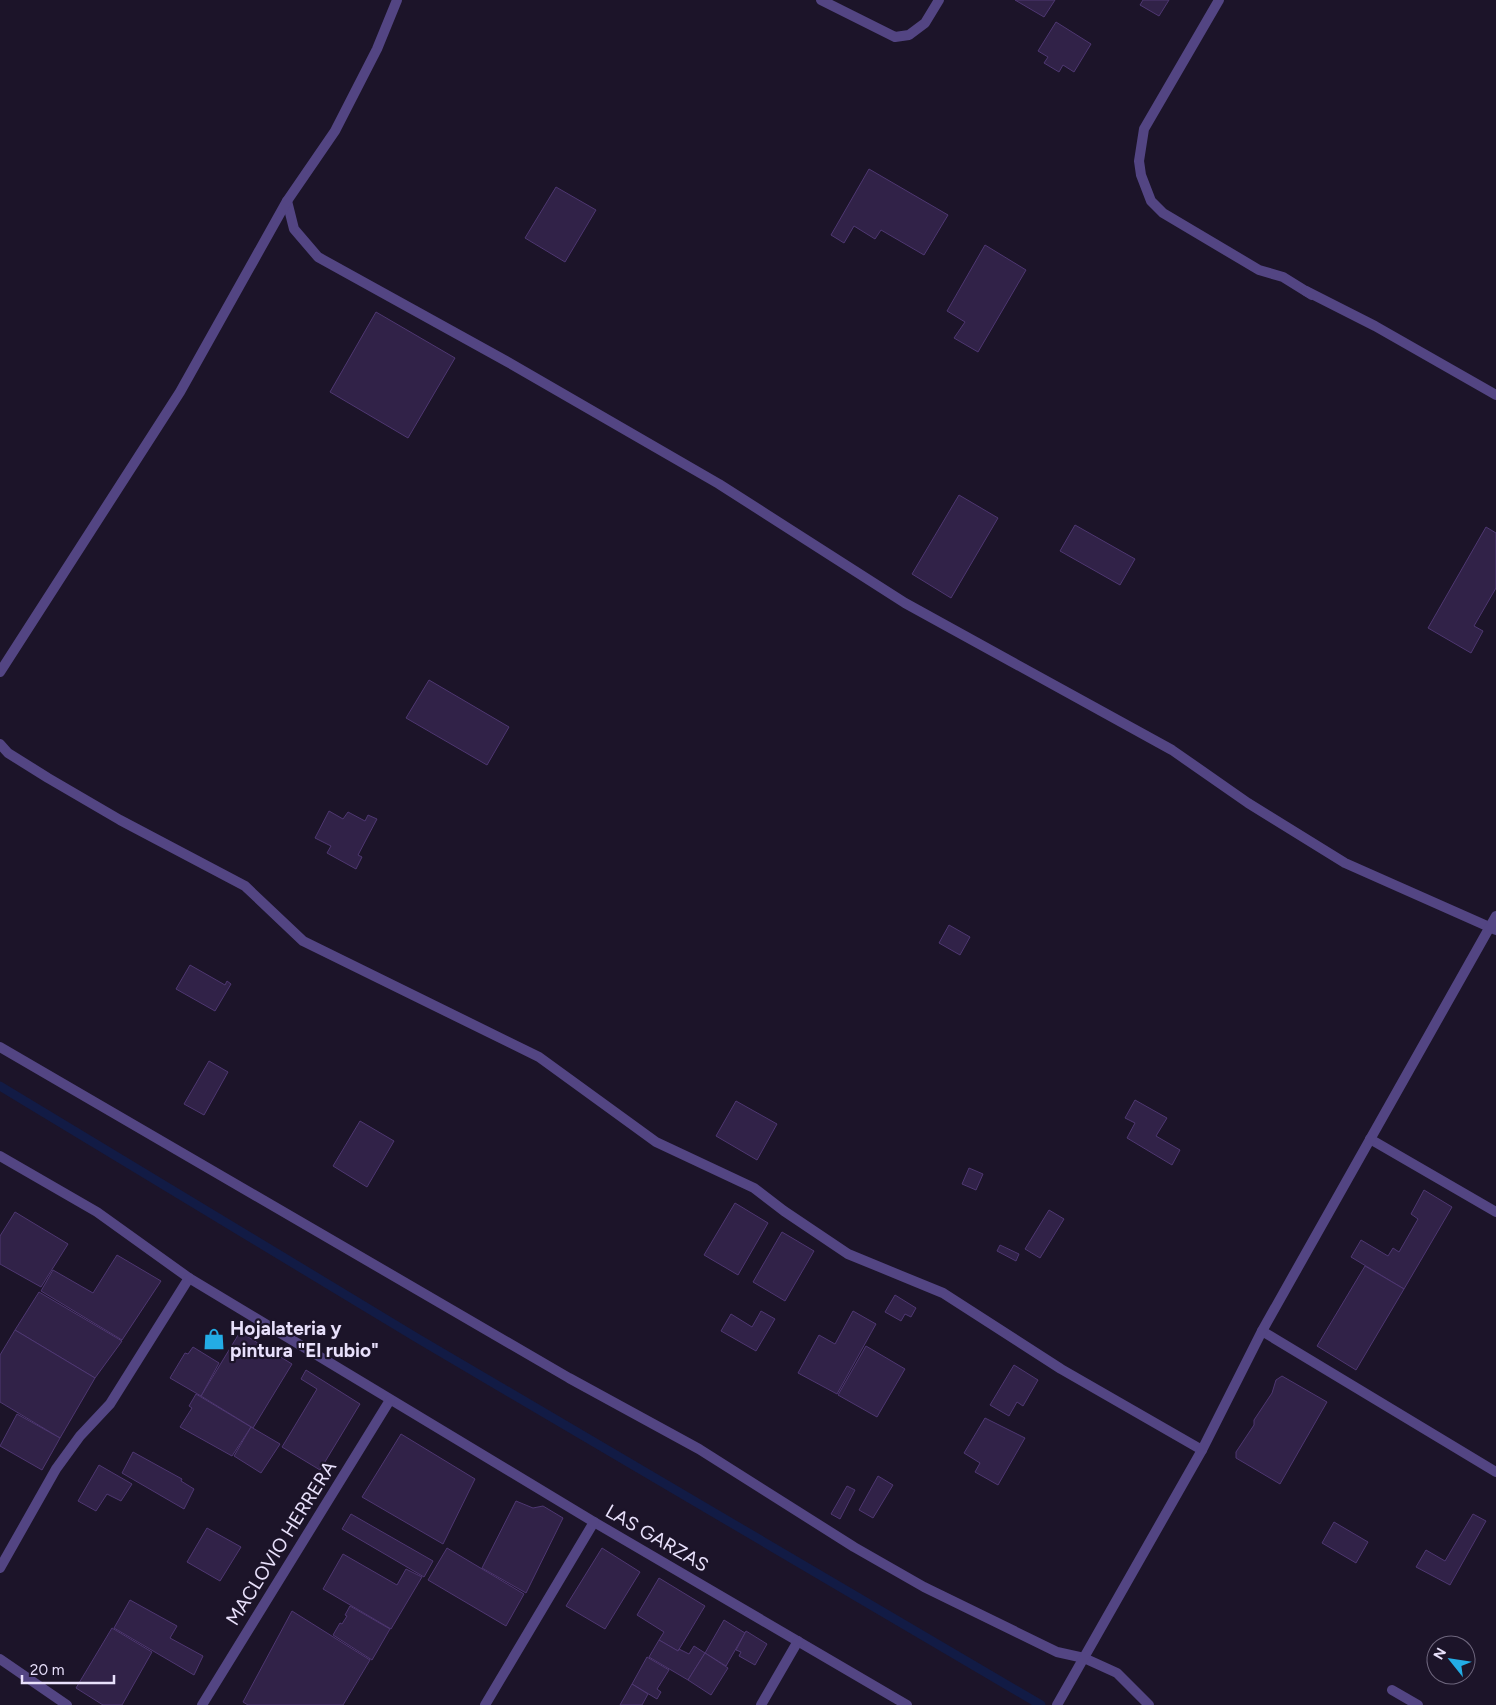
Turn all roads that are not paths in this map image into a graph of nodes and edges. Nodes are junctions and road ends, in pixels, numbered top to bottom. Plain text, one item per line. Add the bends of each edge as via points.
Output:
1 (397, 0) edge
2 (820, 0) edge
3 (938, 0) edge
4 (1219, 0) edge
5 (287, 201) junction
6 (1496, 395) edge
7 (0, 672) edge
8 (0, 744) edge
9 (1496, 916) edge
10 (1493, 928) edge
11 (0, 1047) edge
12 (1370, 1139) junction
13 (0, 1156) edge
14 (1496, 1212) edge
15 (189, 1278) junction
16 (1262, 1331) junction
17 (390, 1400) junction
18 (1202, 1450) junction
19 (1496, 1472) edge
20 (594, 1522) junction
21 (0, 1568) edge
22 (798, 1641) junction
23 (1084, 1658) junction
24 (0, 1659) edge
25 (1392, 1690) dead end
26 (67, 1705) edge
27 (202, 1705) edge
28 (485, 1705) edge
29 (761, 1705) edge
30 (907, 1705) edge
31 (1057, 1705) edge
32 (1150, 1705) edge
33 (1418, 1705) edge

1 - 5 street via 377,49 335,131
2 - 3 street via 895,37 909,35 925,23
4 - 6 street via 1144,129 1139,160 1151,200 1163,213 1259,270 1283,277
5 - 7 street via 180,392
5 - 10 street via 294,229 318,257 719,484 905,603 1172,750 1248,803 1345,862
8 - 18 street via 8,753 120,820 245,886 303,941 539,1057 656,1142 754,1188 848,1254 943,1293 1061,1369
9 - 10 street
10 - 12 street
11 - 23 street via 569,1378 699,1449 854,1547 924,1587 1057,1652
12 - 14 street
12 - 16 street
13 - 15 street, LAS GARZAS via 97,1212
15 - 17 street, LAS GARZAS
15 - 21 street via 110,1404 80,1436 56,1469
16 - 18 street
16 - 19 street
17 - 20 street, LAS GARZAS
17 - 27 street, MACLOVIO HERRERA
18 - 23 street
20 - 22 street, LAS GARZAS
20 - 28 street
22 - 29 street
22 - 30 street, LAS GARZAS
23 - 31 street
23 - 32 street via 1118,1673
24 - 26 street
25 - 33 street

